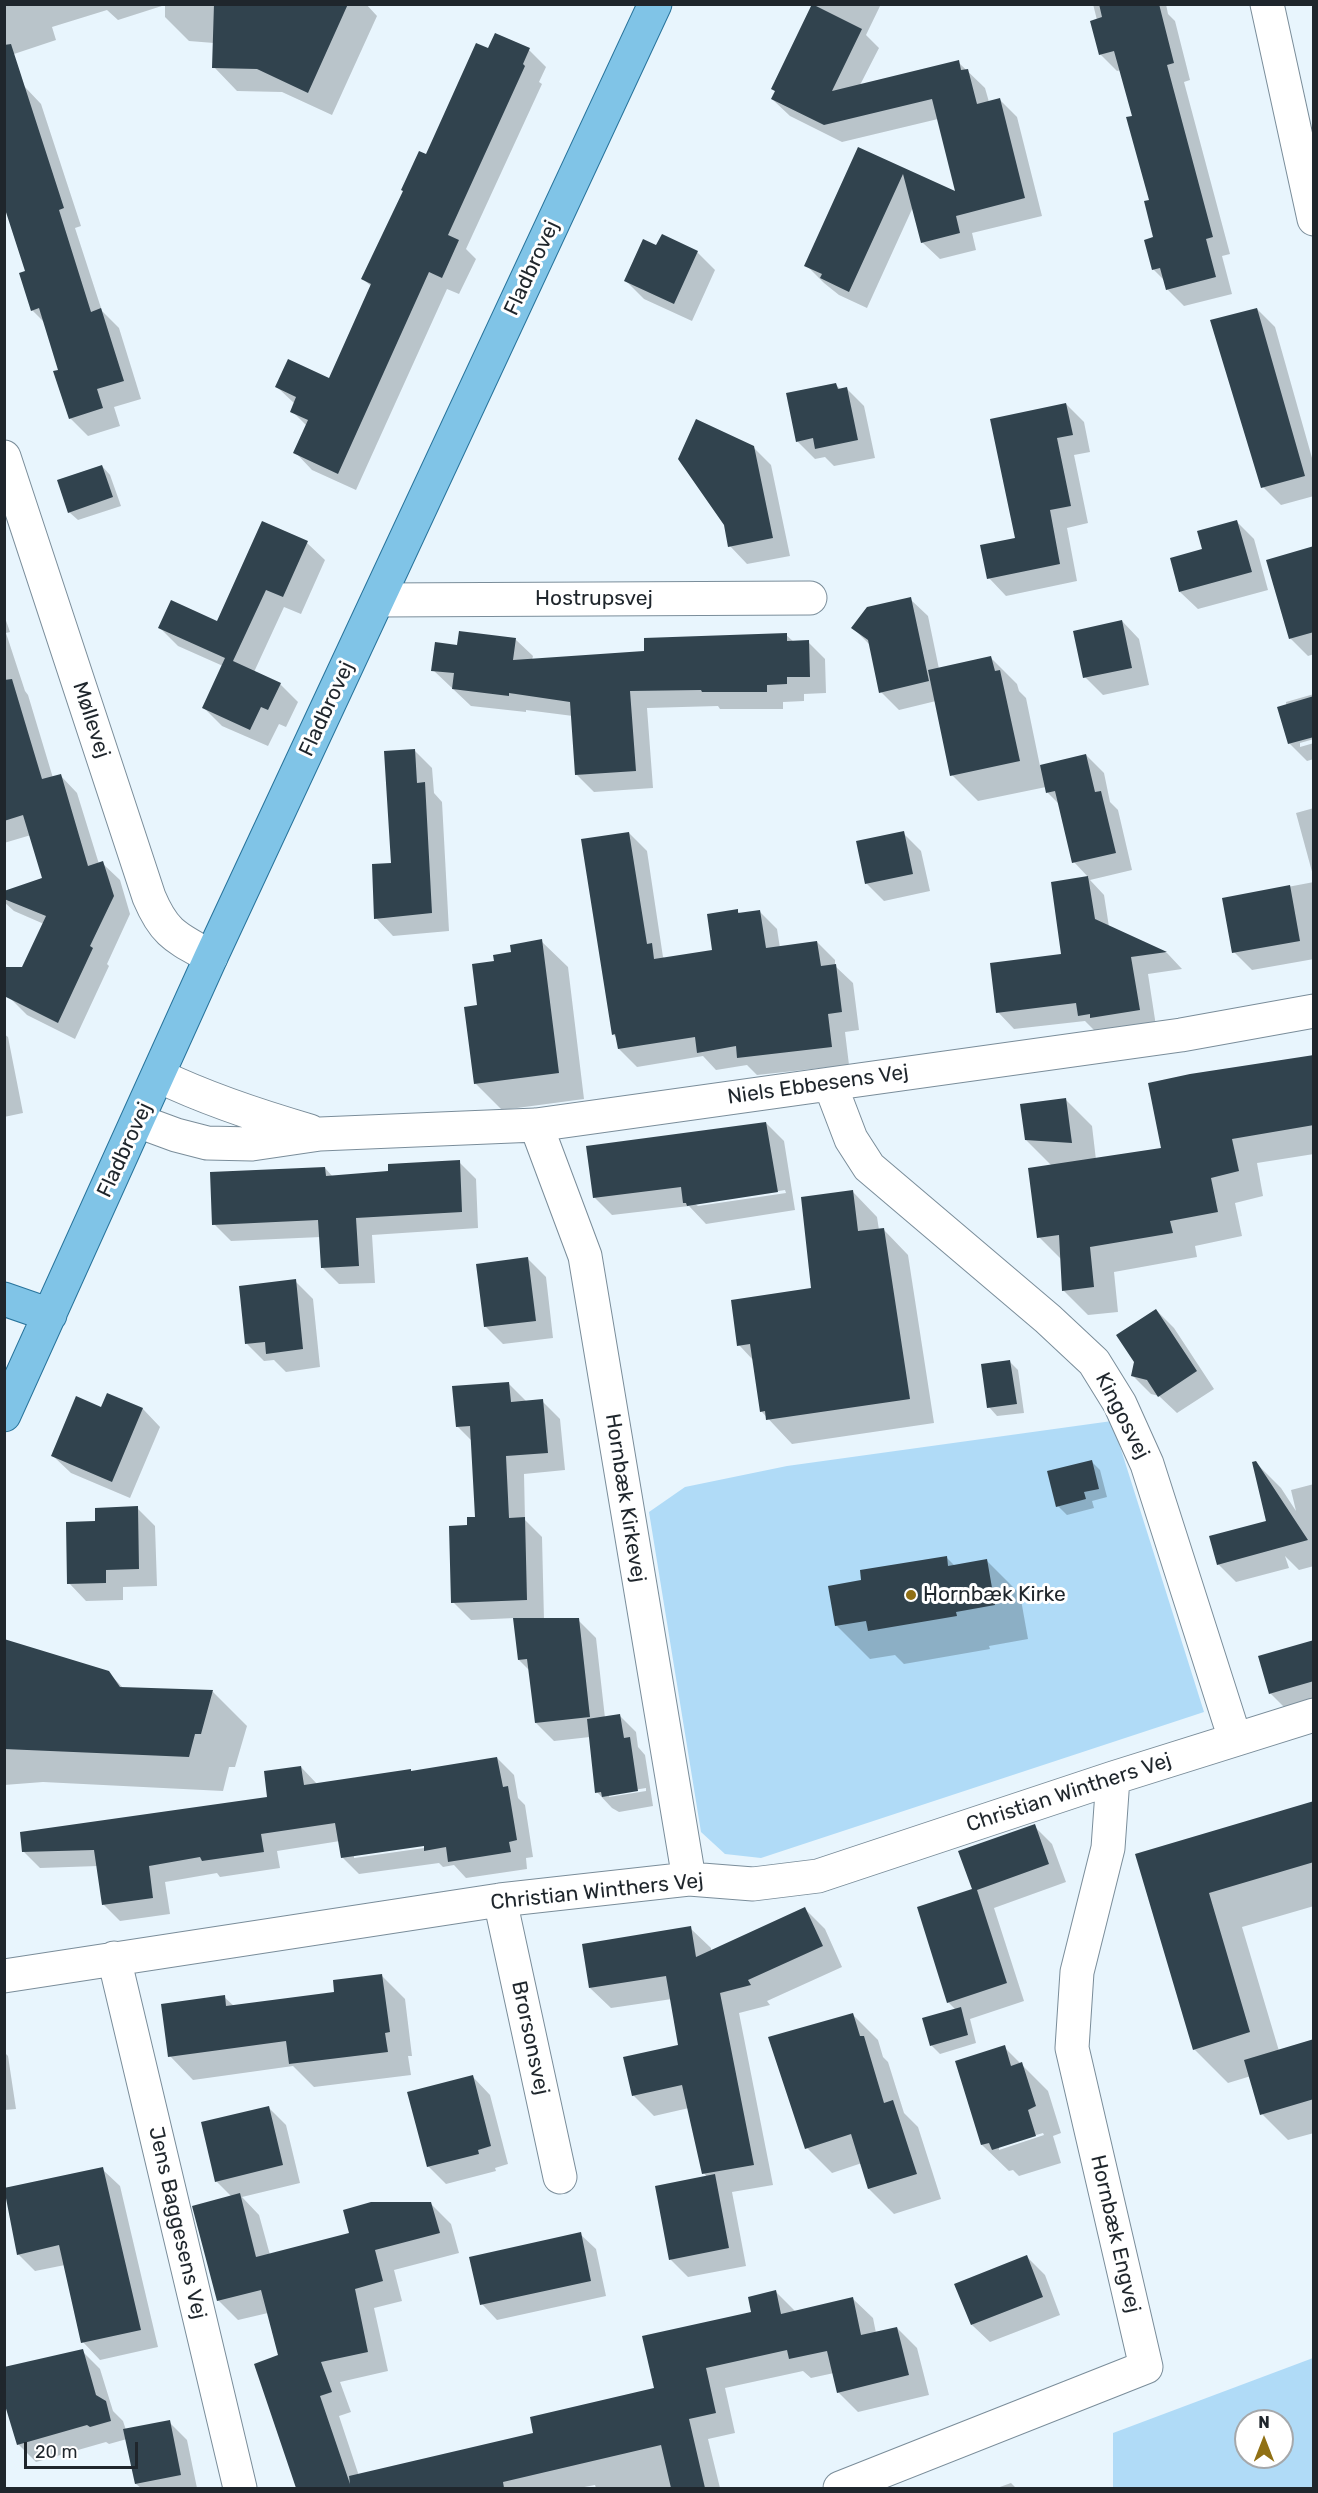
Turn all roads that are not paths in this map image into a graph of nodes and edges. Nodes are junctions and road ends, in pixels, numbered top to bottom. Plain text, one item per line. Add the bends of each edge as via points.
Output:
1 (655, 4) edge
2 (1267, 4) edge
3 (1314, 219) edge
4 (4, 457) edge
5 (810, 598) dead end
6 (378, 600) junction
7 (211, 957) junction
8 (1314, 1011) edge
9 (159, 1076) junction
10 (830, 1084) junction
11 (138, 1121) junction
12 (536, 1125) junction
13 (320, 1134) junction
14 (4, 1299) edge
15 (50, 1315) junction
16 (15, 1363) edge
17 (4, 1415) edge
18 (1314, 1715) edge
19 (1235, 1739) junction
20 (1113, 1778) junction
21 (689, 1879) junction
22 (500, 1900) junction
23 (114, 1958) junction
24 (4, 1976) edge
25 (560, 2177) dead end
26 (240, 2488) edge
27 (840, 2488) edge

1 - 6 main road, Fladbrovej
2 - 3 street
4 - 7 street, Møllevej via 158,920 172,936
5 - 6 street, Hostrupsvej
6 - 7 main road, Fladbrovej
7 - 9 main road, Fladbrovej
8 - 10 street, Niels Ebbesens Vej via 1181,1035
9 - 11 main road, Fladbrovej
9 - 13 street, Niels Ebbesens Vej via 194,1093
10 - 12 street, Niels Ebbesens Vej
10 - 19 street, Kingosvej via 851,1139 868,1167 1056,1326 1094,1362 1120,1404 1147,1464
11 - 13 street, Niels Ebbesens Vej via 207,1143 252,1144
11 - 15 main road, Fladbrovej
12 - 13 street, Niels Ebbesens Vej
12 - 21 street, Hornbæk Kirkevej via 585,1256
14 - 15 main road
15 - 16 main road, Fladbrovej
16 - 17 main road, Fladbrovej
18 - 19 street, Christian Winthers Vej
19 - 20 street, Christian Winthers Vej
20 - 21 street, Christian Winthers Vej via 818,1876 753,1884
20 - 27 street, Hornbæk Engvej via 1108,1848 1077,1972 1072,2048 1146,2367
21 - 22 street, Christian Winthers Vej
22 - 23 street, Christian Winthers Vej
22 - 25 street, Brorsonsvej
23 - 24 street, Christian Winthers Vej
23 - 26 street, Jens Baggesens Vej

